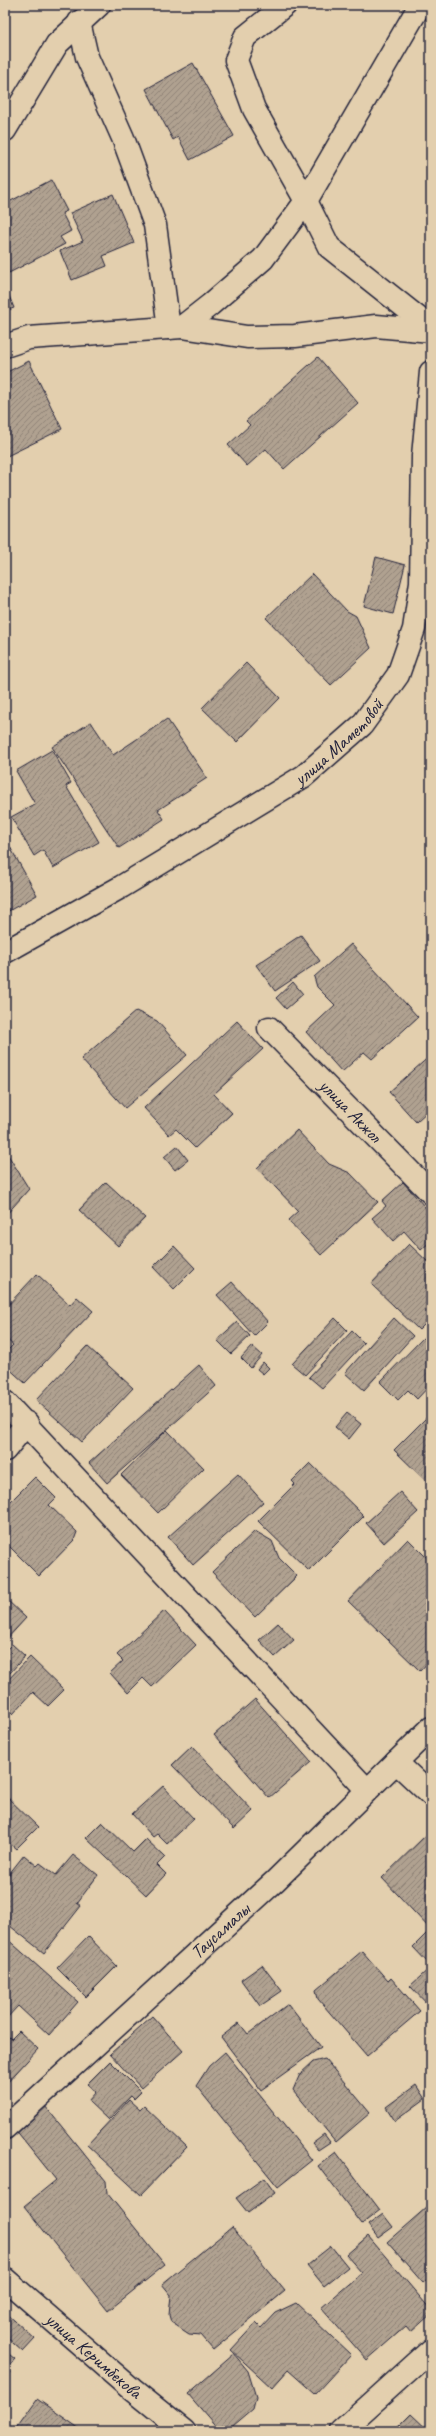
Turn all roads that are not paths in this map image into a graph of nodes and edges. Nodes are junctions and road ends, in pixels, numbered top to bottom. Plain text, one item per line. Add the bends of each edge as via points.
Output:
1 (100, 5) edge
2 (285, 5) edge
3 (420, 5) edge
4 (80, 22) junction
5 (5, 130) edge
6 (306, 201) junction
7 (175, 328) junction
8 (431, 329) edge
9 (5, 346) edge
10 (431, 372) edge
11 (5, 952) edge
12 (269, 1028) dead end
13 (431, 1193) edge
14 (5, 1402) edge
15 (27, 1423) junction
16 (5, 1450) edge
17 (431, 1728) edge
18 (396, 1762) junction
19 (366, 1790) junction
20 (431, 1795) edge
21 (5, 2128) edge
22 (5, 2279) edge
23 (431, 2350) edge
24 (184, 2431) edge
25 (341, 2431) edge

1 - 4 street
2 - 6 street via 244,37 236,60 254,110
3 - 6 street
4 - 5 street via 57,44
4 - 7 street via 87,57 123,138 155,224
6 - 7 street via 263,259
6 - 8 street via 328,247
7 - 8 street via 247,337 295,336 376,326
7 - 9 street via 29,338
10 - 11 street, улица Маметовой via 423,456 422,582 414,629 398,675 362,725 304,776 121,887
12 - 13 street, улица Акжол
14 - 15 street
15 - 16 street
15 - 19 street via 126,1534
17 - 18 street, Таусамалы
18 - 19 street, Таусамалы
18 - 20 street
19 - 21 street, Таусамалы via 275,1881
22 - 24 street, улица Керимбекова
23 - 25 street

